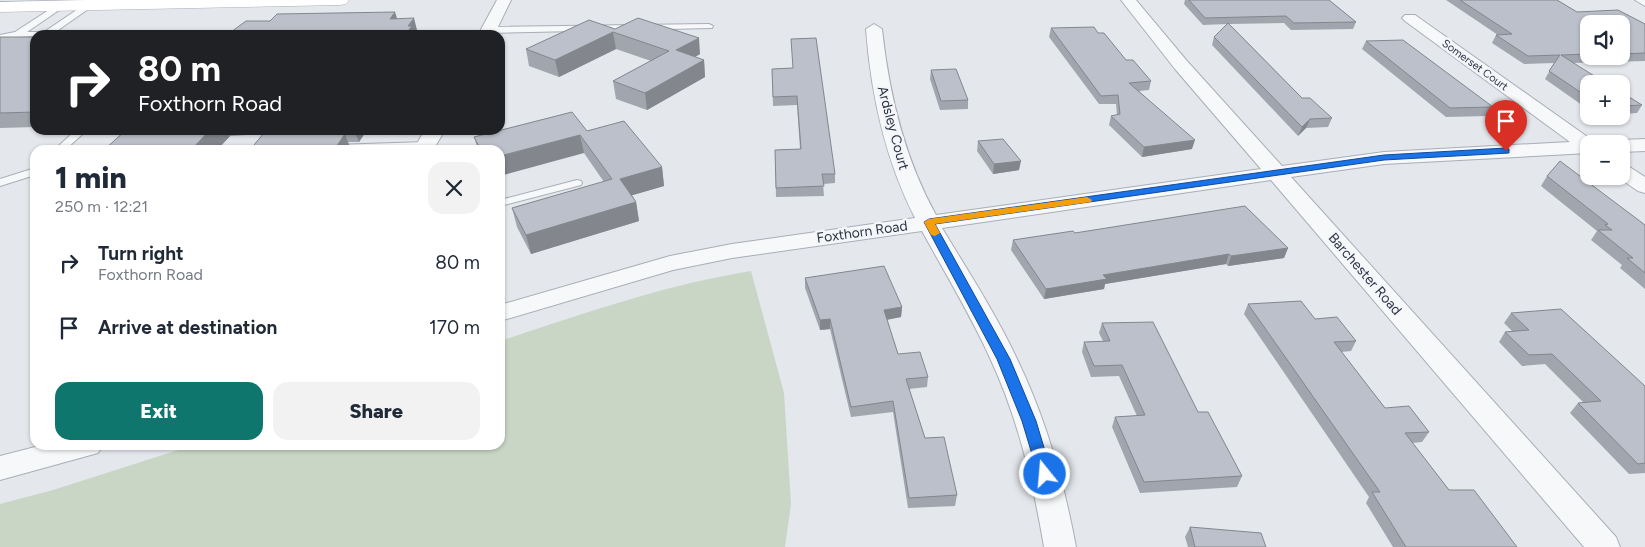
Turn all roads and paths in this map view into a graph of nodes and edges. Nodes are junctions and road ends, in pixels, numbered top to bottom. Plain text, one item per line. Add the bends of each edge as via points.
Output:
1 (340, 0) edge
2 (504, 0) edge
3 (1128, 0) edge
4 (1642, 0) edge
5 (1645, 2) edge
6 (90, 5) junction
7 (61, 6) junction
8 (0, 7) edge
9 (1410, 18) dead end
10 (708, 26) dead end
11 (874, 29) dead end
12 (53, 30) edge
13 (488, 30) edge
14 (505, 32) edge
15 (18, 34) junction
16 (30, 34) edge
17 (0, 38) edge
18 (76, 135) edge
19 (1580, 141) edge
20 (428, 142) edge
21 (65, 145) edge
22 (374, 145) edge
23 (1645, 145) edge
24 (1630, 146) edge
25 (1580, 147) edge
26 (30, 173) edge
27 (1276, 173) junction
28 (1630, 176) edge
29 (0, 183) edge
30 (577, 183) dead end
31 (1645, 187) edge
32 (505, 202) edge
33 (929, 222) junction
34 (505, 312) edge
35 (67, 450) edge
36 (0, 468) edge
37 (1060, 547) edge
38 (1604, 547) edge

1 - 6 street
2 - 13 street
3 - 27 street, Barchester Road
4 - 5 street
6 - 7 street
6 - 12 lane
7 - 8 street
7 - 15 lane
9 - 19 street, Somerset Court
10 - 14 lane
11 - 33 street, Ardsley Court via 876,61 897,150
15 - 16 lane
15 - 17 lane
18 - 21 lane
20 - 22 lane
23 - 24 street
25 - 27 street, Foxthorn Road via 1416,154
26 - 29 lane
27 - 33 street, Foxthorn Road
27 - 38 street, Barchester Road
28 - 31 street
30 - 32 lane
33 - 34 street, Foxthorn Road via 670,263
33 - 37 street, Ardsley Court via 1004,359 1029,421 1051,492
35 - 36 street

